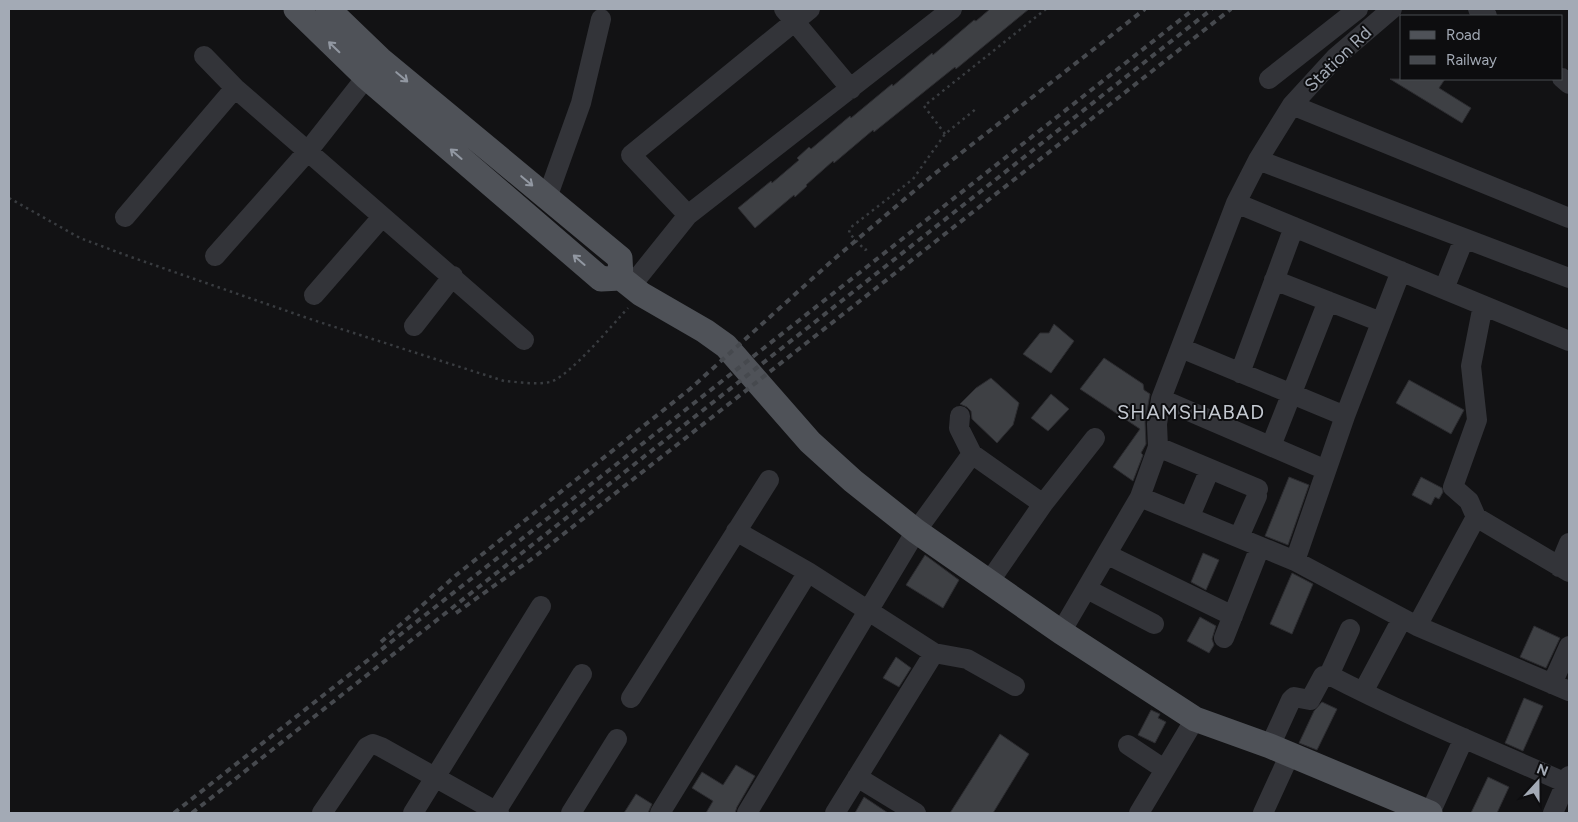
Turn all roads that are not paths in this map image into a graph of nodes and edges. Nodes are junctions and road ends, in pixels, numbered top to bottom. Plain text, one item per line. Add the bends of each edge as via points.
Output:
1 (296, 9) edge
2 (328, 9) edge
3 (810, 9) edge
4 (952, 9) edge
5 (1358, 9) edge
6 (1389, 11) edge
7 (790, 16) edge
8 (601, 19) dead end
9 (204, 56) dead end
10 (373, 68) junction
11 (1268, 79) dead end
12 (235, 88) junction
13 (850, 89) junction
14 (1292, 104) junction
15 (308, 151) junction
16 (1258, 160) junction
17 (547, 198) junction
18 (1236, 203) junction
19 (688, 215) junction
20 (125, 217) dead end
21 (382, 217) junction
22 (1569, 218) edge
23 (1294, 227) junction
24 (1464, 239) junction
25 (215, 256) dead end
26 (1401, 271) junction
27 (453, 276) junction
28 (1569, 278) edge
29 (1274, 280) junction
30 (631, 286) junction
31 (1444, 289) junction
32 (314, 295) dead end
33 (1328, 301) junction
34 (1483, 306) junction
35 (1381, 322) junction
36 (414, 326) dead end
37 (524, 340) dead end
38 (1569, 341) edge
39 (1181, 348) junction
40 (1240, 373) junction
41 (1291, 394) junction
42 (1162, 399) junction
43 (960, 416) dead end
44 (1345, 416) junction
45 (1095, 438) dead end
46 (1271, 446) junction
47 (1158, 447) junction
48 (972, 454) junction
49 (1326, 470) junction
50 (1207, 476) dead end
51 (769, 480) dead end
52 (1140, 497) junction
53 (1043, 504) junction
54 (1190, 516) junction
55 (1476, 517) junction
56 (736, 531) junction
57 (916, 531) junction
58 (1239, 537) junction
59 (1569, 543) edge
60 (1260, 547) junction
61 (1108, 554) junction
62 (1295, 561) junction
63 (1564, 569) edge
64 (808, 572) junction
65 (989, 582) junction
66 (1087, 589) junction
67 (541, 606) dead end
68 (869, 611) junction
69 (1233, 616) junction
70 (1409, 622) junction
71 (1154, 624) dead end
72 (1350, 629) dead end
73 (1061, 632) junction
74 (1224, 638) dead end
75 (1569, 646) edge
76 (934, 653) junction
77 (582, 674) dead end
78 (1329, 675) junction
79 (1015, 686) dead end
80 (1561, 687) edge
81 (1363, 692) junction
82 (631, 698) dead end
83 (1195, 719) junction
84 (1464, 738) junction
85 (617, 739) dead end
86 (1128, 745) dead end
87 (1280, 750) junction
88 (1164, 769) junction
89 (435, 777) junction
90 (857, 777) junction
91 (1568, 779) edge
92 (322, 813) edge
93 (413, 813) edge
94 (497, 813) edge
95 (571, 813) edge
96 (660, 813) edge
97 (746, 813) edge
98 (835, 813) edge
99 (916, 813) edge
100 (1139, 813) edge
101 (1263, 813) edge
102 (1430, 813) edge
103 (1553, 813) edge

10 -> 1 main road
2 - 10 main road
3 - 7 street
4 - 13 street
5 - 11 street
6 - 14 street, Station Rd via 1336,57
7 - 13 street
7 - 19 street via 631,155
8 - 17 street via 581,103
9 - 12 street
10 - 15 street
10 -> 17 main road
30 -> 10 main road via 601,279
12 - 15 street
12 - 20 street
13 - 19 street
14 - 16 street, Station Rd
14 - 22 street
15 - 21 street
15 - 25 street
16 - 18 street, Station Rd
16 - 24 street
17 - 30 main road via 620,258
18 - 23 street
18 - 39 street, Station Rd
19 - 30 street
21 - 27 street
21 - 32 street
23 - 26 street
23 - 29 street
24 - 28 street
24 - 31 street
26 - 31 street
26 - 35 street
27 - 36 street
27 - 37 street
29 - 33 street
29 - 40 street
30 - 57 main road via 726,346 810,442 853,482
31 - 34 street
33 - 35 street
33 - 41 street
34 - 38 street
34 - 55 street via 1471,366 1477,420 1453,487 1469,501
35 - 44 street
39 - 40 street
39 - 42 street, Station Rd
40 - 41 street
41 - 44 street
41 - 46 street
42 - 46 street
42 - 47 street, Station Rd via 1157,424
43 - 48 street via 959,428
44 - 49 street
45 - 53 street
46 - 49 street
47 - 52 street
47 - 58 street via 1257,493
48 - 53 street
48 - 57 street
49 - 62 street
50 - 54 street
51 - 56 street
52 - 54 street
52 - 61 street
53 - 65 street
54 - 58 street
55 - 63 street
55 - 70 street
56 - 64 street
56 - 82 street
57 - 65 main road
57 - 68 street
58 - 60 street
59 - 63 street
60 - 62 street
60 - 69 street
61 - 66 street
61 - 69 street
62 - 70 street
64 - 68 street
64 - 96 street
65 - 73 main road
66 - 71 street
66 - 73 street
67 - 89 street
68 - 76 street
68 - 97 street
69 - 74 street
70 - 80 street
70 - 81 street
72 - 78 street
73 - 83 main road
75 - 80 street
76 - 79 street via 967,659
76 - 90 street
77 - 94 street
78 - 81 street
78 - 87 street via 1323,676 1310,700 1291,700
81 - 84 street
83 - 87 main road
83 - 88 street
84 - 91 street
84 - 102 street
85 - 95 street
86 - 88 street
87 - 101 street
87 - 102 main road
88 - 100 street
89 - 92 street via 373,744
89 - 93 street
89 - 94 street
90 - 98 street
90 - 99 street
91 - 103 street

